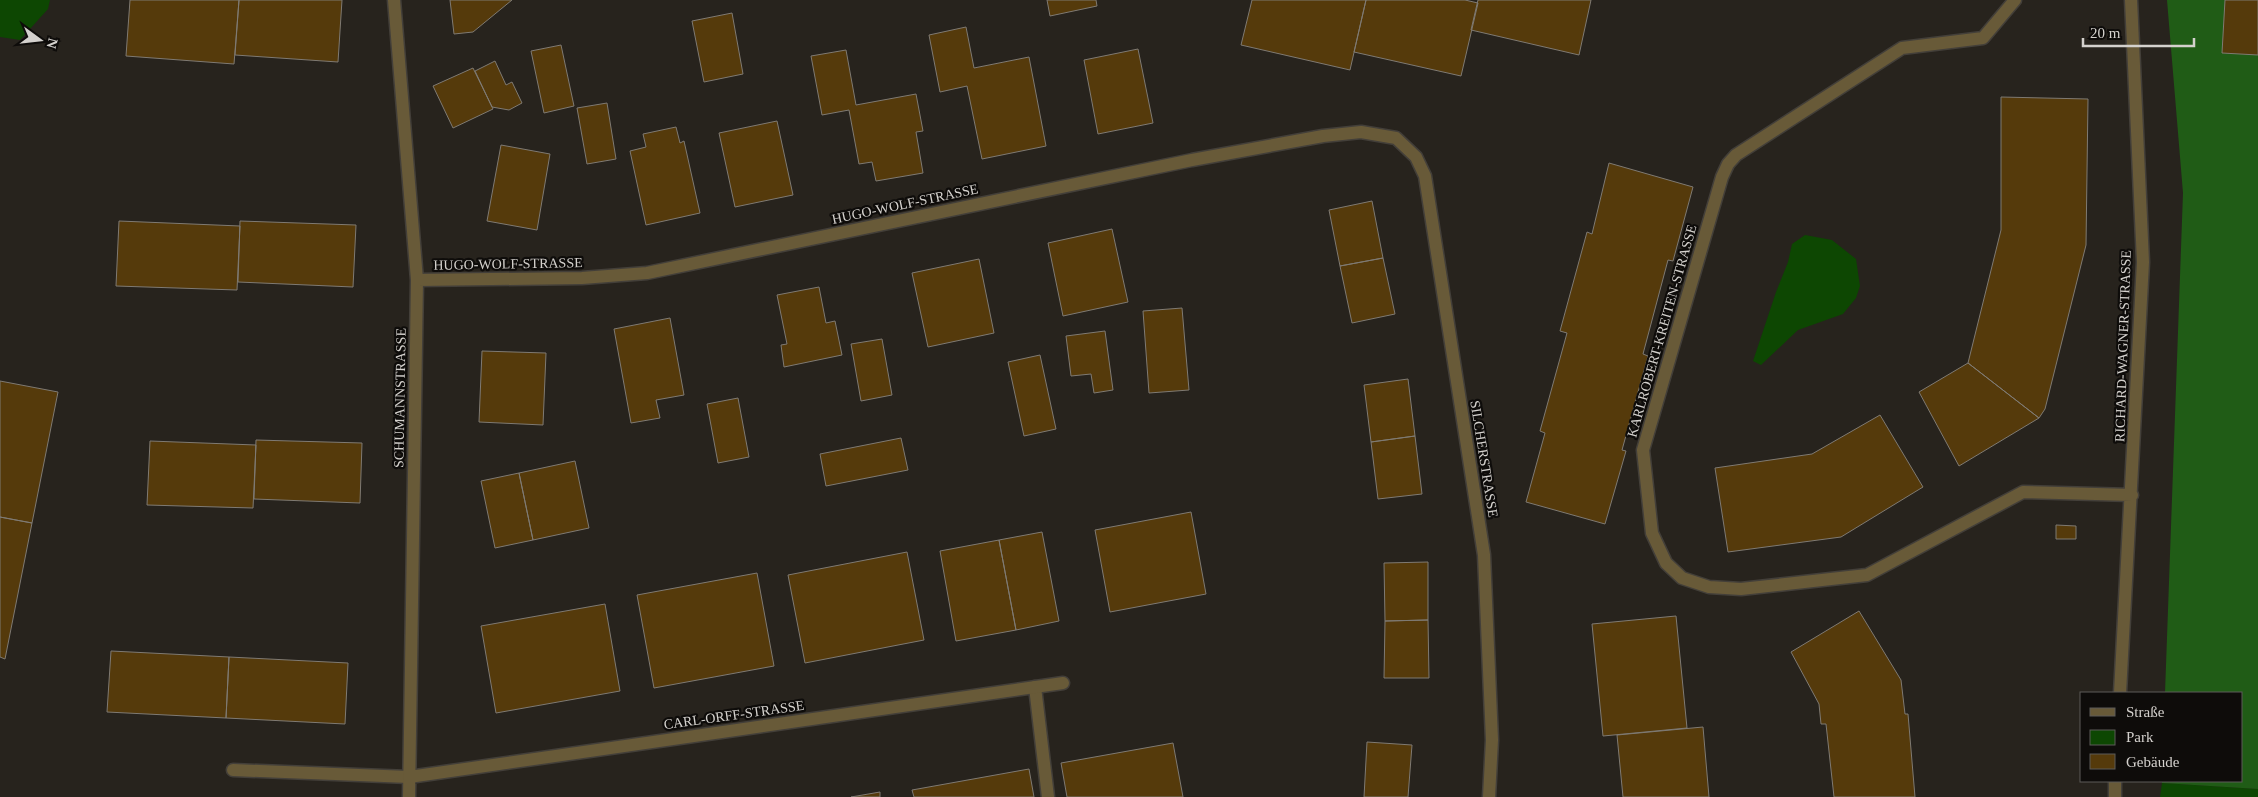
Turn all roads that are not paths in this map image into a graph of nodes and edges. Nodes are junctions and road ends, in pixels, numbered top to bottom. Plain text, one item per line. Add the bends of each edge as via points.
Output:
1 (394, 0) edge
2 (2015, 0) edge
3 (2131, 0) edge
4 (1396, 138) joint
5 (417, 280) junction
6 (2132, 495) junction
7 (1063, 683) dead end
8 (1035, 687) junction
9 (2120, 692) edge
10 (234, 770) dead end
11 (409, 777) junction
12 (2116, 782) edge
13 (409, 797) edge
14 (1048, 797) edge
15 (1489, 797) edge
16 (2115, 797) edge

1 - 5 street, SCHUMANNSTRASSE
2 - 6 street, KARLROBERT-KREITEN-STRASSE via 1983,38 1902,48 1746,148 1728,164 1643,450 1652,533 1666,562 1682,578 1708,587 1741,589 1867,575 2024,492
3 - 6 street, RICHARD-WAGNER-STRASSE via 2143,262
4 - 5 street, HUGO-WOLF-STRASSE via 1361,132 1322,136 647,273 582,278
4 - 15 street, SILCHERSTRASSE via 1416,157 1425,176 1484,555 1492,740
5 - 11 street, SCHUMANNSTRASSE
6 - 9 street, RICHARD-WAGNER-STRASSE
7 - 8 street, CARL-ORFF-STRASSE
8 - 11 street, CARL-ORFF-STRASSE
8 - 14 street
10 - 11 street, CARL-ORFF-STRASSE
11 - 13 street, SCHUMANNSTRASSE
12 - 16 street

